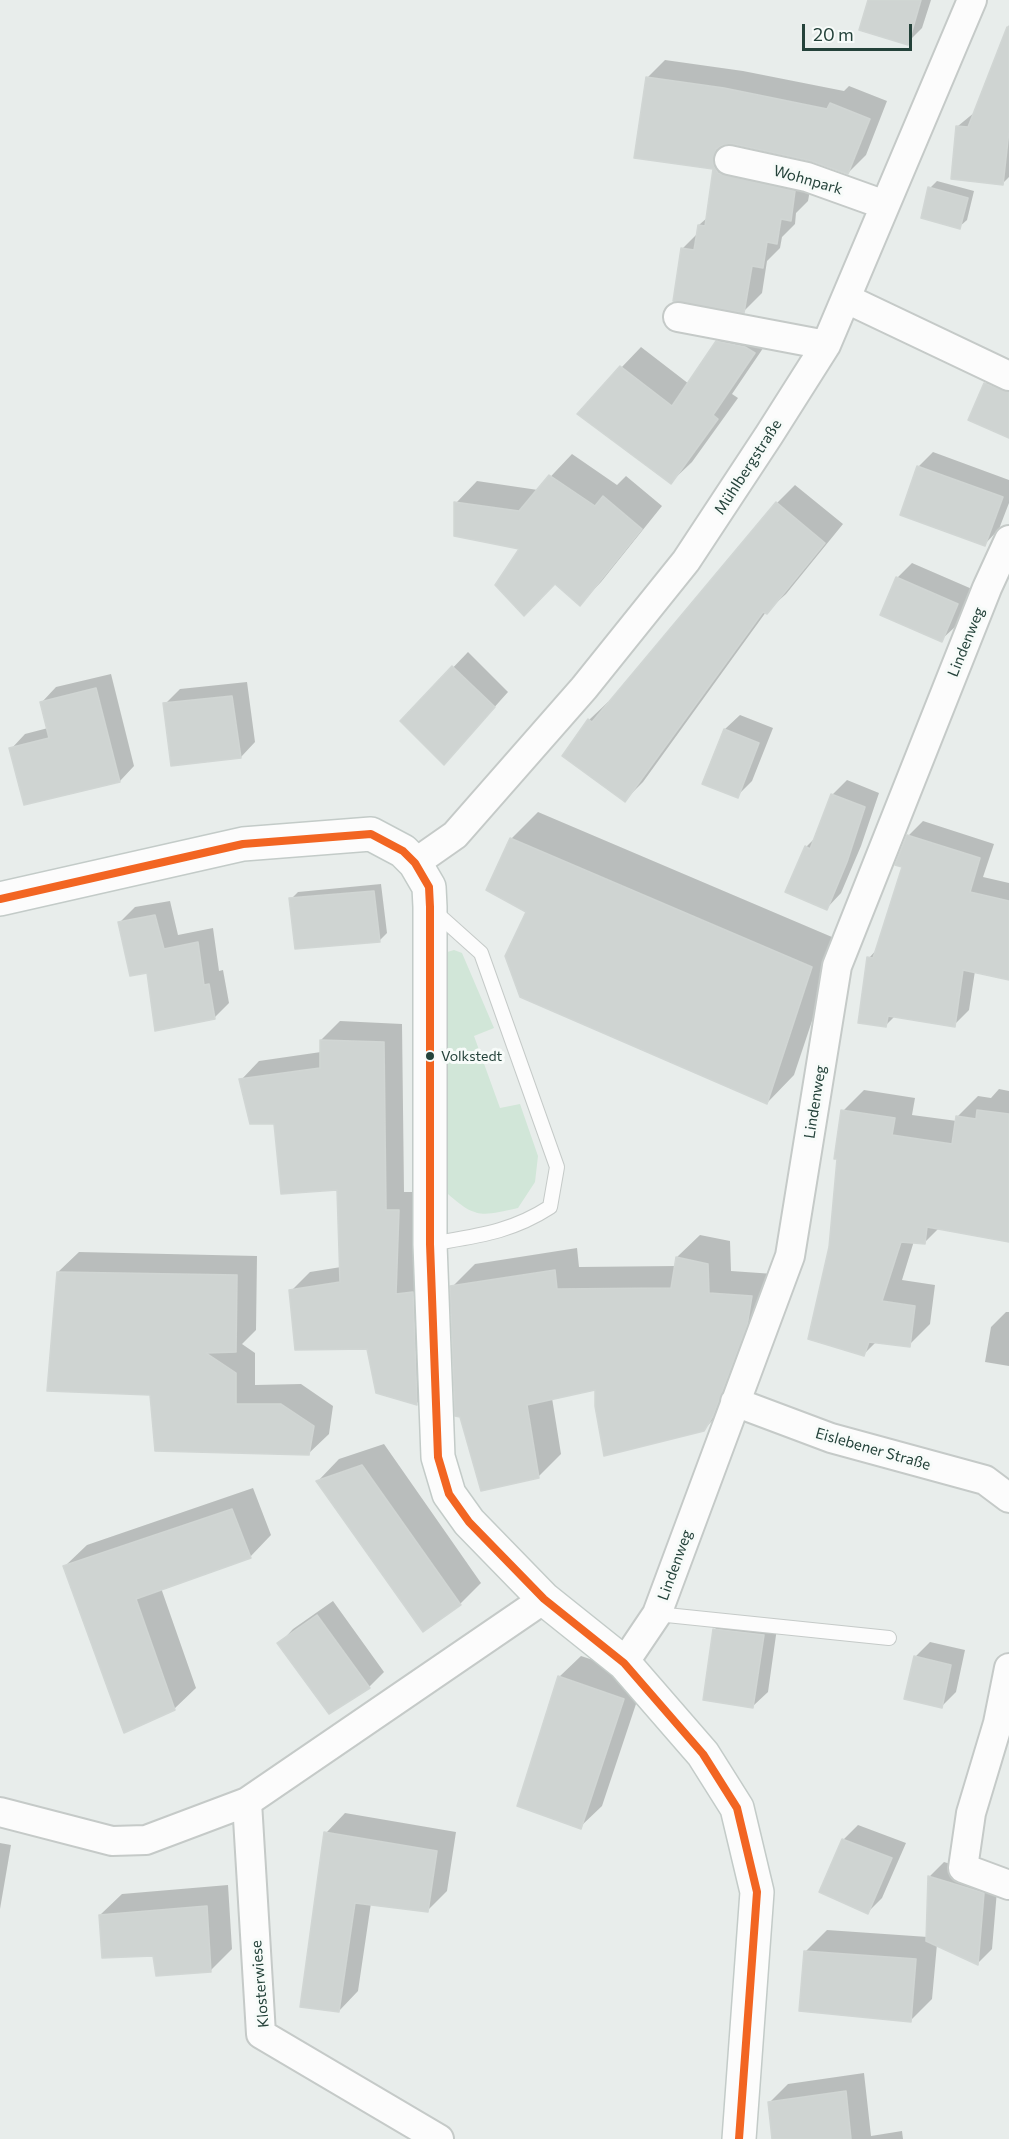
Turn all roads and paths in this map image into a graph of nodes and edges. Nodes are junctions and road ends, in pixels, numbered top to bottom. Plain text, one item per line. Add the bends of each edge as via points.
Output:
1 (972, 0) edge
2 (729, 160) dead end
3 (885, 205) junction
4 (847, 299) junction
5 (678, 317) dead end
6 (826, 345) junction
7 (1009, 376) edge
8 (1009, 540) edge
9 (415, 863) junction
10 (0, 899) edge
11 (430, 907) junction
12 (430, 1244) junction
13 (735, 1402) junction
14 (1009, 1498) edge
15 (544, 1599) junction
16 (657, 1614) junction
17 (889, 1638) dead end
18 (624, 1663) junction
19 (1009, 1668) edge
20 (247, 1802) junction
21 (0, 1812) edge
22 (1009, 1885) edge
23 (439, 2139) edge
24 (739, 2139) edge

1 - 3 street, Mühlbergstraße
2 - 3 street, Wohnpark via 807,177
3 - 4 street, Mühlbergstraße
4 - 6 street, Mühlbergstraße
4 - 7 street
5 - 6 street
6 - 9 street, Mühlbergstraße via 686,561 584,688 455,835
8 - 13 street, Lindenweg via 837,966 790,1256
9 - 10 main road via 403,851 371,834 243,843
9 - 11 main road via 429,887
11 - 12 main road
11 - 12 lane via 481,953 557,1167 550,1207 524,1224
12 - 15 main road via 438,1457 449,1494 469,1522
13 - 14 street, Eislebener Straße via 831,1438 985,1480
13 - 16 street, Lindenweg
15 - 18 main road
15 - 20 street
16 - 17 lane
16 - 18 street, Lindenweg
18 - 24 main road via 703,1754 737,1808 757,1892
19 - 22 street via 998,1723 970,1813 963,1868
20 - 21 street via 146,1840 112,1841
20 - 23 street, Klosterwiese via 261,2034

